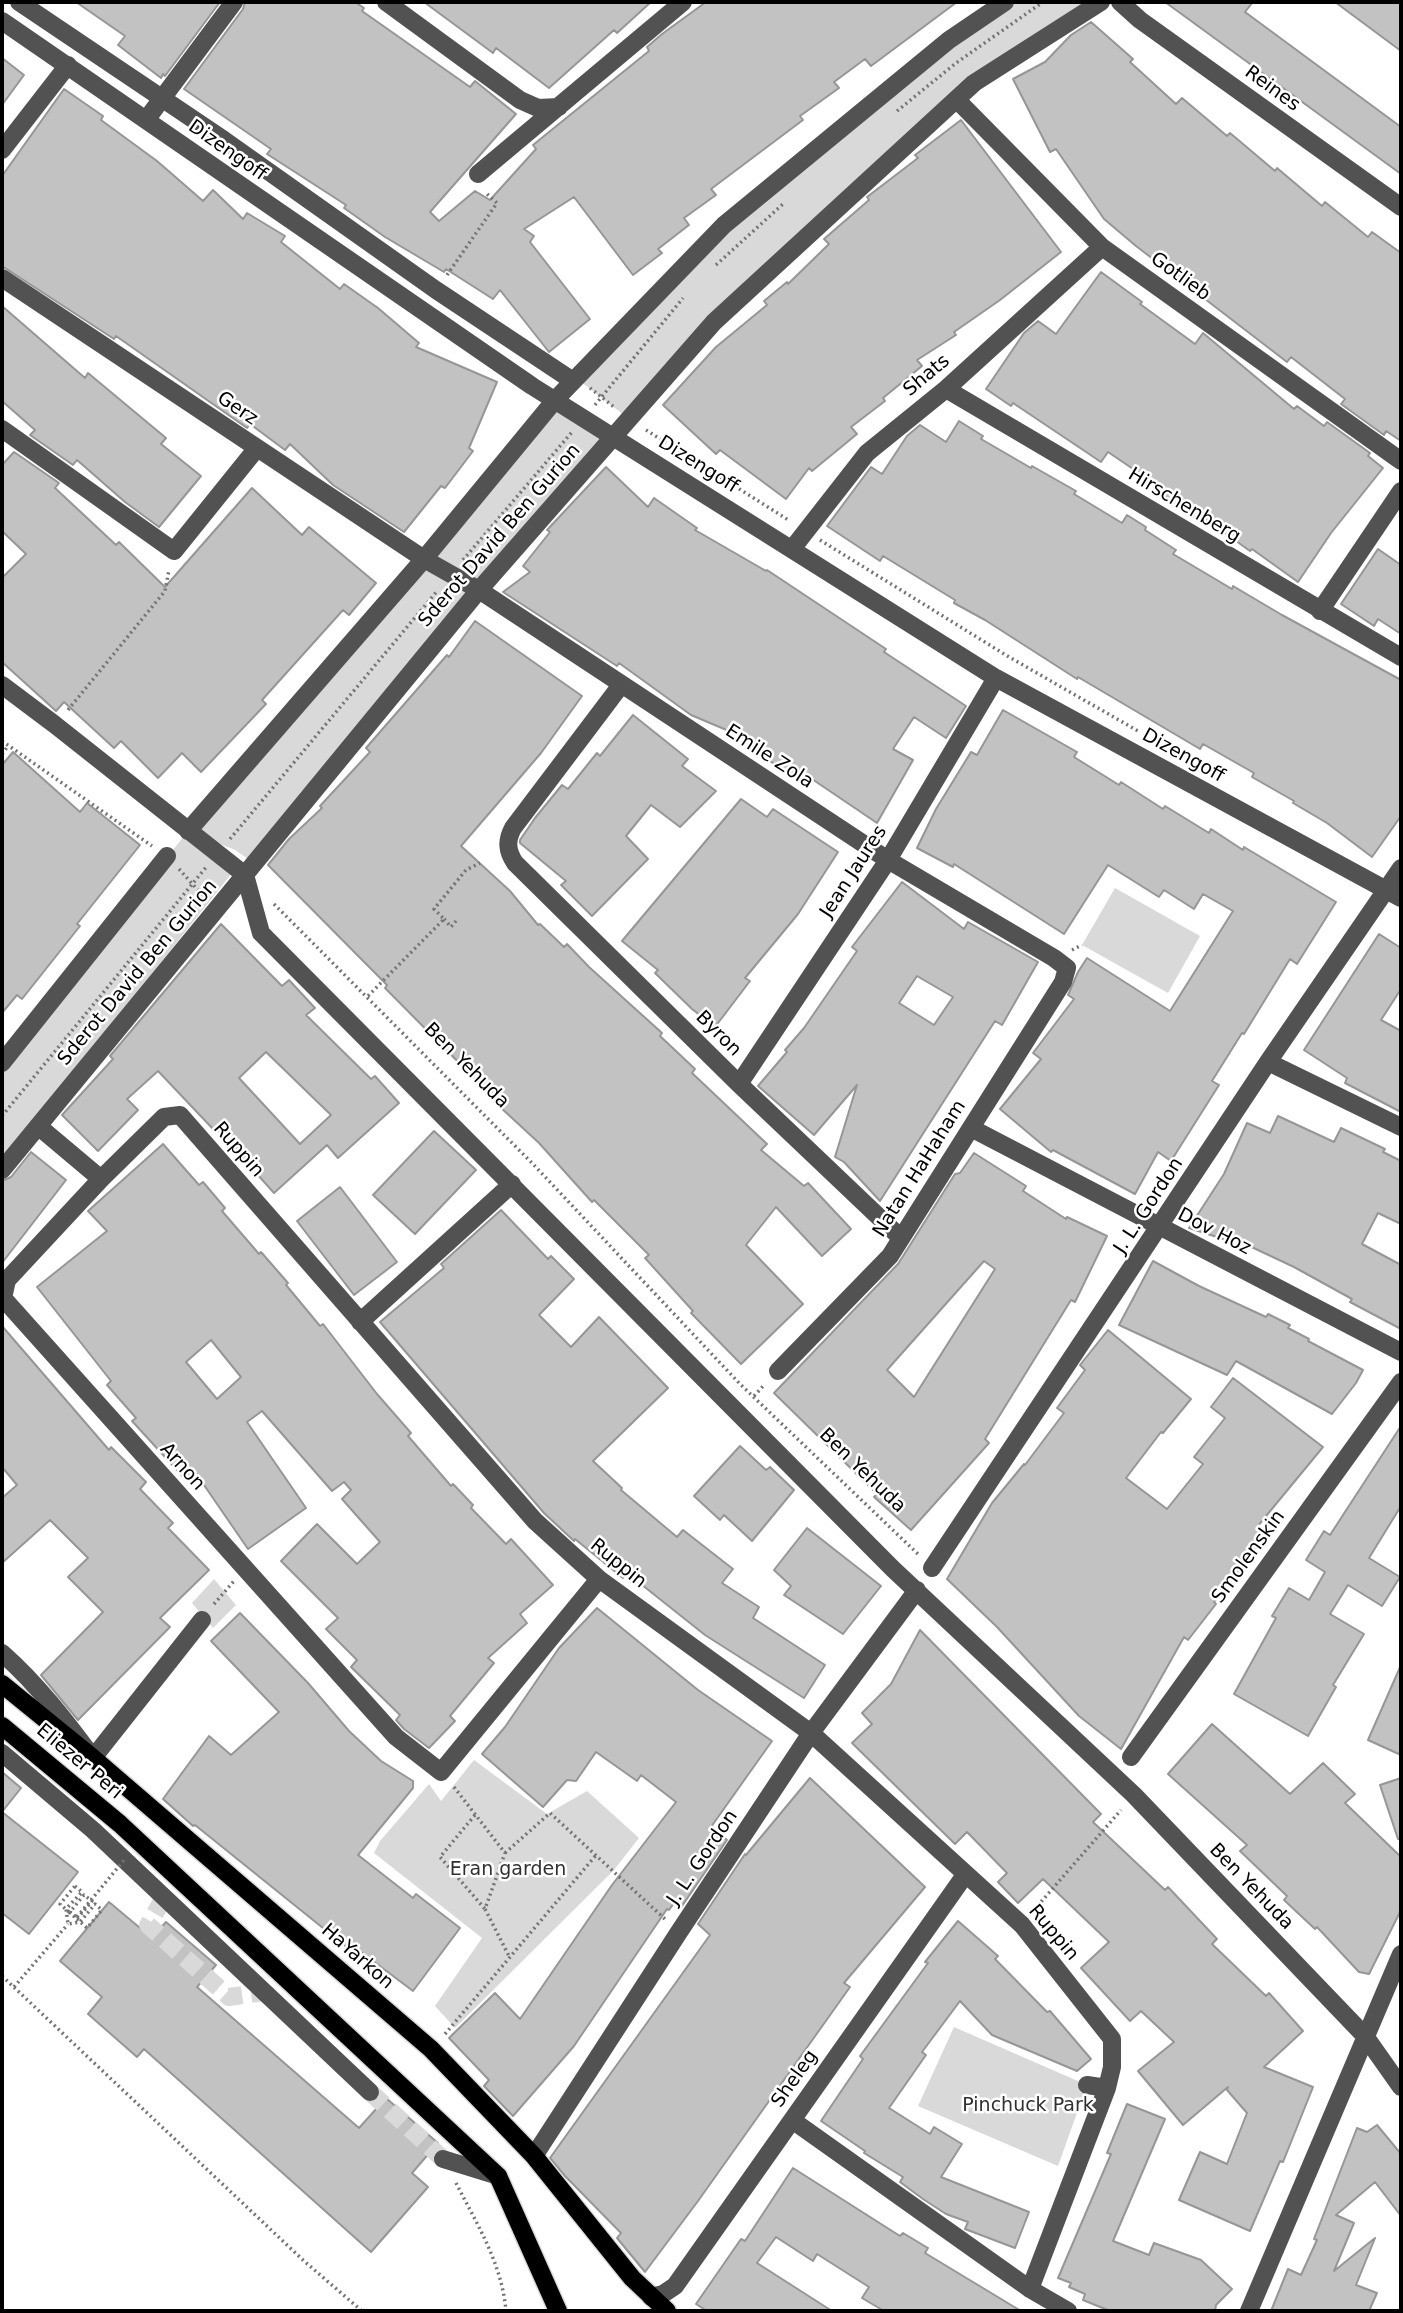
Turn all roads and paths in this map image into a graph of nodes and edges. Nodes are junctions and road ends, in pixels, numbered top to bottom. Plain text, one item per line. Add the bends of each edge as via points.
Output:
1 (19, 2) edge
2 (234, 2) edge
3 (386, 2) edge
4 (683, 2) edge
5 (1005, 2) edge
6 (1101, 2) edge
7 (1120, 2) edge
8 (2, 21) edge
9 (68, 65) junction
10 (162, 98) junction
11 (957, 100) junction
12 (559, 107) junction
13 (146, 120) junction
14 (2, 150) edge
15 (478, 174) joint
16 (1401, 207) edge
17 (1102, 247) junction
18 (2, 278) edge
19 (436, 290) junction
20 (574, 380) junction
21 (946, 388) junction
22 (555, 400) junction
23 (629, 419) junction
24 (2, 429) edge
25 (613, 437) junction
26 (257, 447) junction
27 (1401, 461) edge
28 (1401, 491) edge
29 (805, 531) junction
30 (792, 549) junction
31 (174, 551) junction
32 (424, 559) junction
33 (451, 574) joint
34 (479, 590) junction
35 (1320, 611) junction
36 (1401, 657) edge
37 (996, 677) junction
38 (2, 685) edge
39 (621, 685) junction
40 (54, 724) junction
41 (1142, 733) dead end
42 (2, 740) edge
43 (8, 746) junction
44 (2, 754) edge
45 (188, 831) junction
46 (167, 856) junction
47 (888, 860) junction
48 (480, 863) dead end
49 (1401, 868) edge
50 (245, 875) junction
51 (1394, 894) edge
52 (273, 903) dead end
53 (216, 911) junction
54 (444, 919) junction
55 (456, 921) dead end
56 (1068, 968) joint
57 (368, 996) junction
58 (1268, 1062) junction
59 (2, 1063) edge
60 (739, 1084) junction
61 (38, 1126) junction
62 (1401, 1127) edge
63 (971, 1128) junction
64 (2, 1170) edge
65 (101, 1179) junction
66 (512, 1184) junction
67 (1160, 1228) junction
68 (901, 1238) junction
69 (360, 1322) junction
70 (1401, 1352) edge
71 (778, 1371) dead end
72 (1401, 1382) edge
73 (244, 1568) junction
74 (932, 1568) joint
75 (599, 1579) junction
76 (917, 1590) junction
77 (201, 1619) joint
78 (2, 1653) edge
79 (2, 1684) edge
80 (2, 1726) edge
81 (811, 1733) junction
82 (2, 1753) edge
83 (1132, 1757) dead end
84 (93, 1758) junction
85 (441, 1772) junction
86 (1134, 1795) junction
87 (475, 1814) junction
88 (128, 1832) junction
89 (505, 1853) junction
90 (118, 1854) junction
91 (597, 1854) junction
92 (965, 1875) junction
93 (485, 1909) junction
94 (77, 1919) junction
95 (68, 1924) junction
96 (1022, 1925) junction
97 (679, 1931) junction
98 (1401, 1954) edge
99 (510, 1958) junction
100 (2, 1976) edge
101 (14, 1987) junction
102 (1365, 2036) junction
103 (431, 2049) junction
104 (1087, 2085) dead end
105 (1401, 2087) edge
106 (1107, 2088) junction
107 (370, 2092) tunnel mouth
108 (792, 2120) junction
109 (534, 2157) junction
110 (443, 2159) joint
111 (498, 2176) junction
112 (1030, 2290) junction
113 (648, 2304) edge
114 (362, 2311) edge
115 (506, 2311) edge
116 (558, 2311) edge
117 (667, 2311) edge
118 (1068, 2311) edge
119 (1249, 2311) edge

1 - 10 street, Dizengoff
2 - 10 street
3 - 12 street via 520,100 538,108
4 - 12 street
5 - 20 street via 949,40 724,225
6 - 11 street, Sderot David Ben Gurion via 974,83
7 - 16 street, Reines
8 - 9 street, Dizengoff
9 - 13 street, Dizengoff
9 - 14 street
10 - 13 street
10 - 19 street, Dizengoff
11 - 17 street, Gotlieb
11 - 23 street, Sderot David Ben Gurion via 720,317
12 - 15 street
13 - 22 street, Dizengoff
15 - 19 path via 472,180 497,203
17 - 21 street, Shats
17 - 27 street, Gotlieb
18 - 26 street, Gerz
19 - 20 street, Dizengoff
20 - 22 street
20 - 23 path
21 - 29 street, Shats via 867,453
21 - 35 street, Hirschenberg
22 - 25 street, Dizengoff
22 - 32 street
23 - 25 street, Sderot David Ben Gurion
23 - 29 path
24 - 31 street
25 - 30 street, Dizengoff
25 - 34 street, Sderot David Ben Gurion
26 - 31 street
26 - 32 street, Gerz
28 - 35 street
29 - 30 street, Shats
29 - 41 path
30 - 37 street, Dizengoff
31 - 40 path via 165,591
32 - 33 street, Gerz
32 - 45 street
33 - 34 street, Emile Zola
34 - 39 street, Emile Zola
34 - 50 street, Sderot David Ben Gurion
35 - 36 street, Hirschenberg
37 - 47 street, Jean Jaures
37 - 51 street, Dizengoff
38 - 40 street
39 - 47 street, Emile Zola
39 - 60 street, Byron via 513,828 507,839 510,855
40 - 45 street
42 - 43 path
43 - 44 path
43 - 46 path
45 - 50 street
46 - 53 path
46 - 59 street
47 - 56 street, Emile Zola
47 - 60 street, Jean Jaures
48 - 54 path via 466,870 434,909
49 - 51 street, J. L. Gordon
50 - 53 street, Sderot David Ben Gurion
50 - 66 street, Ben Yehuda via 261,933
51 - 58 street, J. L. Gordon
52 - 57 path, Ben Yehuda
53 - 61 street, Sderot David Ben Gurion
54 - 55 path via 451,928
54 - 57 path
56 - 63 street, Natan HaHaham
57 - 74 path, Ben Yehuda via 740,1384
58 - 62 street
58 - 67 street, J. L. Gordon
60 - 68 street, Byron
61 - 64 street, Sderot David Ben Gurion
61 - 65 street
63 - 67 street, Dov Hoz
63 - 68 street, Natan HaHaham
65 - 69 street, Ruppin via 164,1117 180,1115
65 - 73 street, Arnon via 7,1280 3,1298
66 - 69 street
66 - 76 street, Ben Yehuda
67 - 70 street, Dov Hoz
67 - 74 street, J. L. Gordon
68 - 71 street, Natan HaHaham via 890,1256
69 - 75 street, Ruppin via 535,1521
72 - 83 street, Smolenskin
73 - 77 path
73 - 85 street, Arnon via 396,1737
75 - 81 street, Ruppin
75 - 85 street
76 - 81 street, J. L. Gordon
76 - 86 street, Ben Yehuda
77 - 84 street via 145,1700
78 - 84 street, HaYarkon via 56,1709
79 - 84 main road, Eliezer Peri
80 - 88 main road, Eliezer Peri
81 - 92 street, Ruppin
81 - 97 street, J. L. Gordon
82 - 90 street
84 - 103 main road, HaYarkon
85 - 87 path
86 - 96 path
86 - 102 street, Ben Yehuda
87 - 89 path
87 - 93 path via 440,1857
88 - 90 street
88 - 111 main road
89 - 91 path via 550,1812
89 - 93 path
90 - 94 path, bridge via 116,1869 93,1898 85,1908 77,1917 70,1912 85,1895 92,1902
90 - 107 street
91 - 97 path
91 - 99 path
92 - 96 street, Ruppin
92 - 108 street, Sheleg
93 - 99 path
94 - 95 path, bridge via 87,1928 102,1910 95,1904 80,1922
94 - 95 path, bridge via 60,1904 75,1886 82,1892 66,1909
95 - 101 path
96 - 106 street, Ruppin via 1112,2039
97 - 109 street, J. L. Gordon
98 - 102 street
99 - 103 path
100 - 101 path
101 - 114 path
102 - 105 street, Ben Yehuda
102 - 119 street
103 - 109 main road, HaYarkon
104 - 106 street
106 - 112 street, Ruppin
108 - 112 street
108 - 113 street, Sheleg via 675,2286
109 - 113 main road, HaYarkon
110 - 111 street
110 - 115 path via 491,2249
111 - 116 main road
112 - 118 street
113 - 117 main road, HaYarkon

